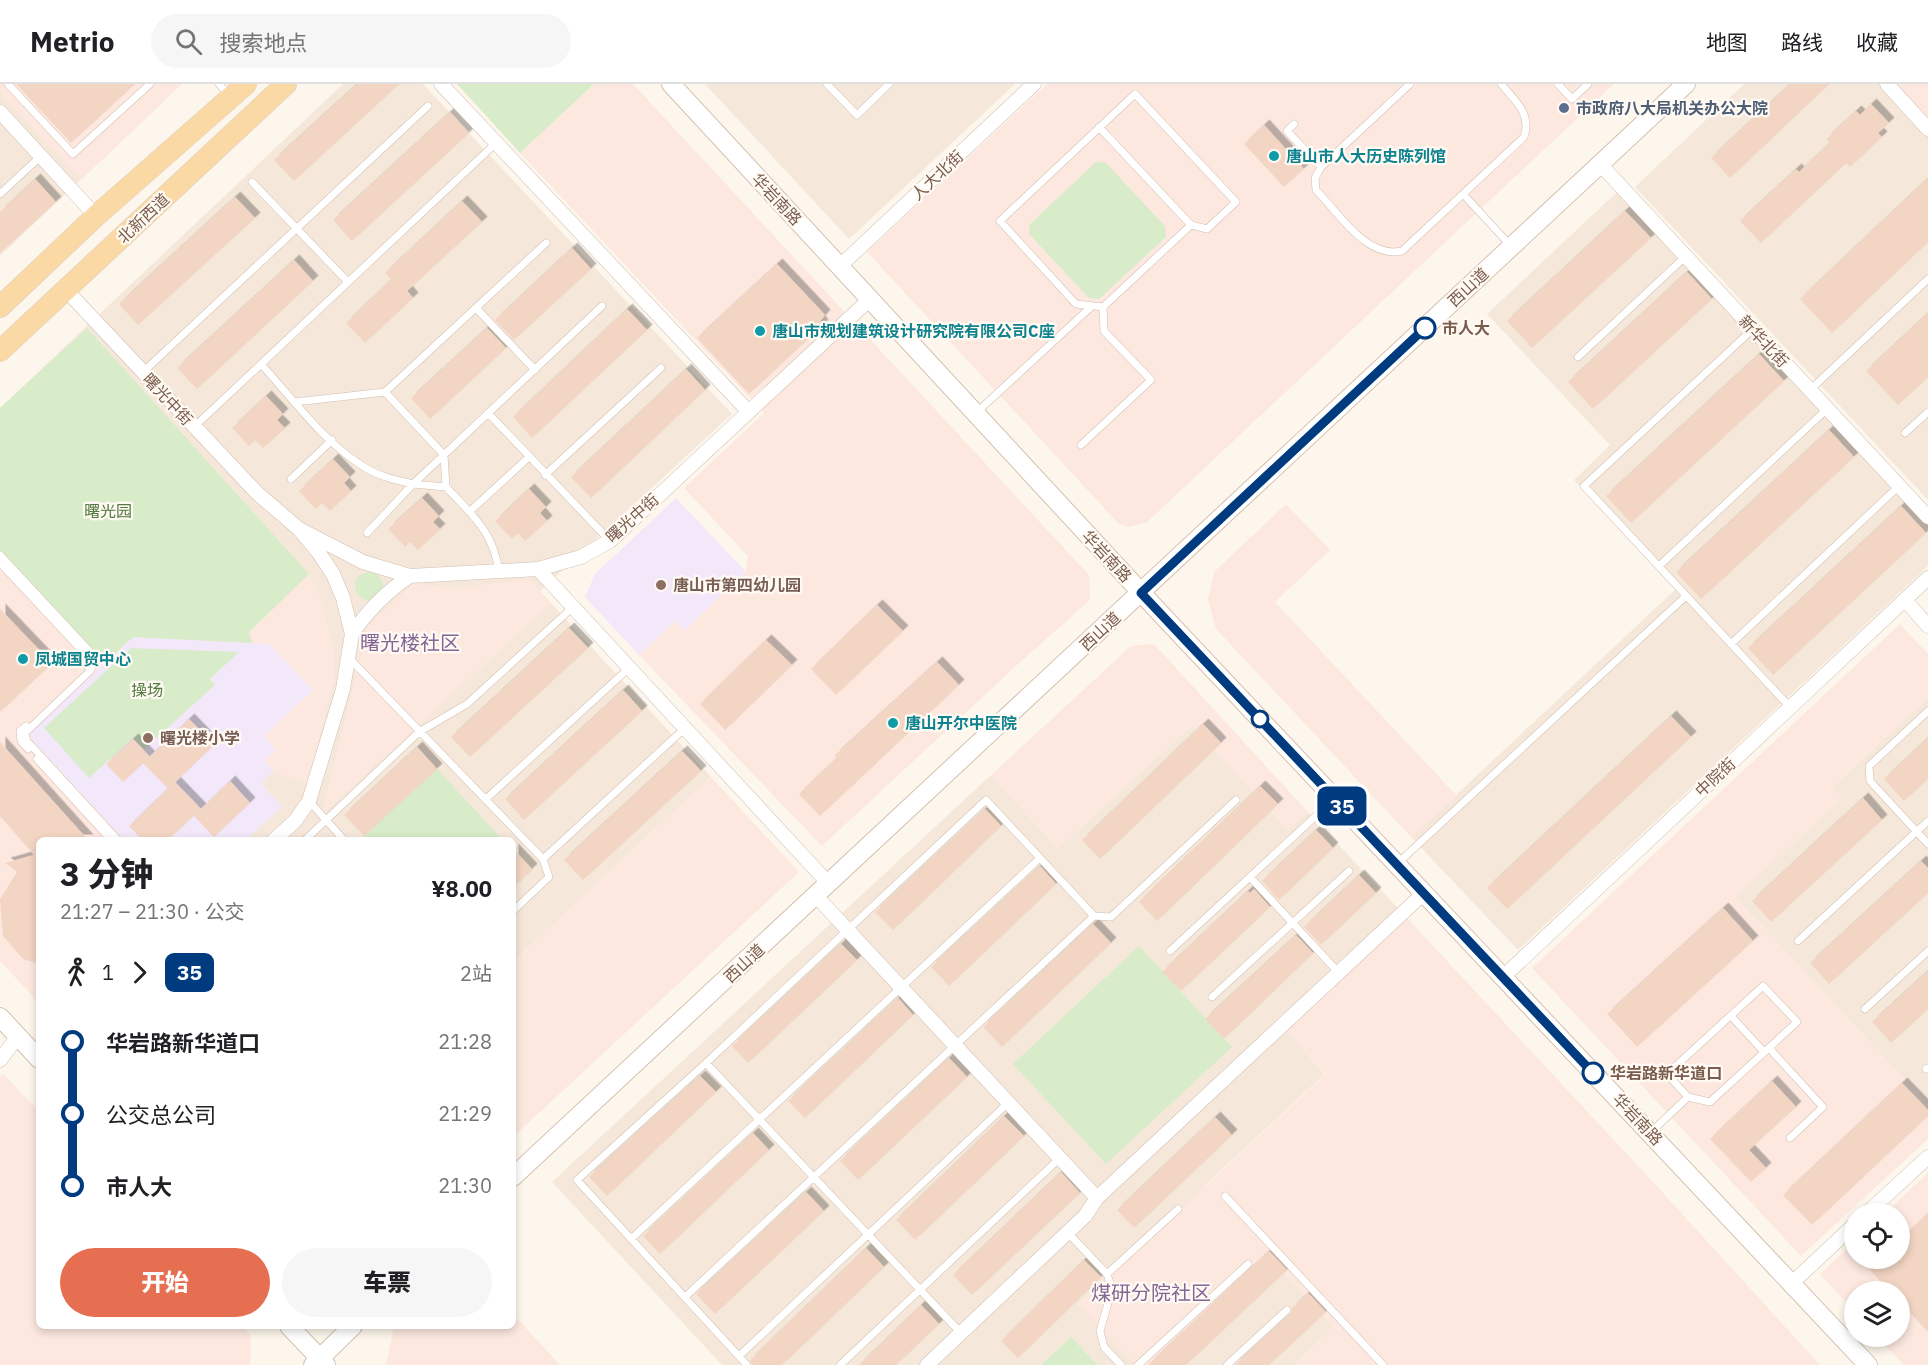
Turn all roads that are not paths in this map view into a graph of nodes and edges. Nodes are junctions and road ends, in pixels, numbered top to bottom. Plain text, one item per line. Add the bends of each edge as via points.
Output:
1 (8, 84) edge
2 (150, 84) edge
3 (286, 84) edge
4 (441, 84) edge
5 (670, 84) edge
6 (827, 84) edge
7 (890, 84) edge
8 (1034, 84) edge
9 (1410, 84) edge
10 (1501, 84) edge
11 (1558, 84) edge
12 (1588, 84) edge
13 (1686, 84) edge
14 (1887, 84) edge
15 (232, 88) edge
16 (428, 106) dead end
17 (0, 112) edge
18 (1294, 124) dead end
19 (1100, 127) junction
20 (1928, 129) edge
21 (496, 143) junction
22 (41, 156) junction
23 (1600, 164) junction
24 (1321, 167) junction
25 (252, 182) dead end
26 (0, 194) edge
27 (1463, 194) junction
28 (96, 216) junction
29 (1191, 225) junction
30 (297, 229) junction
31 (546, 243) dead end
32 (1512, 247) junction
33 (1686, 256) junction
34 (839, 267) junction
35 (1928, 279) edge
36 (348, 282) junction
37 (66, 290) junction
38 (870, 299) junction
39 (602, 306) dead end
40 (1092, 306) junction
41 (0, 307) edge
42 (1103, 307) junction
43 (476, 308) junction
44 (1753, 329) junction
45 (0, 351) edge
46 (1578, 357) dead end
47 (261, 364) junction
48 (661, 368) dead end
49 (535, 370) junction
50 (143, 372) junction
51 (1810, 390) junction
52 (385, 392) junction
53 (295, 402) junction
54 (1827, 409) junction
55 (748, 411) junction
56 (1928, 412) edge
57 (489, 414) junction
58 (975, 414) junction
59 (194, 427) junction
60 (1905, 433) dead end
61 (332, 440) junction
62 (1081, 445) dead end
63 (444, 455) junction
64 (529, 457) junction
65 (545, 475) junction
66 (291, 479) dead end
67 (413, 484) junction
68 (1899, 486) junction
69 (446, 487) junction
70 (469, 512) junction
71 (1928, 517) edge
72 (299, 529) junction
73 (367, 533) dead end
74 (610, 541) junction
75 (0, 555) edge
76 (0, 563) edge
77 (1659, 566) junction
78 (538, 569) junction
79 (499, 573) junction
80 (410, 576) junction
81 (1928, 578) edge
82 (1141, 593) junction
83 (1686, 596) junction
84 (1905, 600) junction
85 (573, 607) junction
86 (1928, 626) edge
87 (352, 634) junction
88 (1731, 644) junction
89 (350, 659) junction
90 (629, 668) junction
91 (1790, 707) junction
92 (1928, 711) edge
93 (685, 728) junction
94 (419, 732) junction
95 (1335, 798) junction
96 (486, 799) junction
97 (1236, 800) dead end
98 (309, 801) junction
99 (325, 820) junction
100 (1928, 821) edge
101 (1916, 832) junction
102 (519, 833) junction
103 (108, 837) edge
104 (115, 837) edge
105 (277, 837) edge
106 (308, 837) edge
107 (341, 837) edge
108 (515, 837) edge
109 (1928, 844) edge
110 (1040, 858) junction
111 (543, 860) junction
112 (1397, 864) junction
113 (1349, 871) dead end
114 (1250, 878) junction
115 (823, 890) junction
116 (1424, 893) junction
117 (516, 907) edge
118 (1094, 916) junction
119 (1292, 924) junction
120 (848, 930) junction
121 (1798, 941) dead end
122 (1170, 951) dead end
123 (1928, 951) edge
124 (1338, 973) junction
125 (1503, 977) junction
126 (901, 987) junction
127 (1212, 997) dead end
128 (1866, 1009) dead end
129 (1731, 1016) junction
130 (0, 1017) edge
131 (18, 1036) junction
132 (955, 1045) junction
133 (0, 1047) edge
134 (1766, 1050) junction
135 (36, 1055) edge
136 (0, 1060) edge
137 (706, 1063) junction
138 (1688, 1097) junction
139 (1008, 1103) junction
140 (759, 1119) junction
141 (1650, 1133) junction
142 (1790, 1138) dead end
143 (1928, 1156) edge
144 (1060, 1158) junction
145 (516, 1175) edge
146 (814, 1177) junction
147 (1225, 1196) dead end
148 (1097, 1198) junction
149 (1878, 1203) edge
150 (1178, 1209) dead end
151 (1068, 1233) junction
152 (1844, 1234) edge
153 (868, 1235) junction
154 (631, 1239) junction
155 (1248, 1264) dead end
156 (1107, 1274) junction
157 (1792, 1282) junction
158 (920, 1290) junction
159 (685, 1297) junction
160 (1287, 1310) dead end
161 (291, 1329) edge
162 (350, 1329) edge
163 (961, 1333) junction
164 (739, 1356) junction
165 (319, 1363) edge
166 (747, 1365) edge
167 (840, 1365) edge
168 (927, 1365) edge
169 (1121, 1365) edge
170 (1138, 1365) edge
171 (1227, 1365) edge
172 (1383, 1365) edge
173 (1868, 1365) edge

1 - 2 lane via 73,154
3 - 37 main road, 北新西道
4 - 21 street
5 - 34 street, 华岩南路
6 - 7 lane via 856,115
8 - 34 street, 人大北街
9 - 24 lane
10 - 27 lane via 1520,105 1527,129 1524,137
11 - 12 lane via 1572,99
13 - 23 street, 西山道
14 - 20 street
15 - 28 main road, 北新西道
16 - 30 lane
17 - 22 street
18 - 24 lane via 1287,131
19 - 29 lane
19 - 29 lane via 1135,94 1236,202 1208,228
19 - 40 lane via 1000,221 1076,304
21 - 36 lane
21 - 55 street
22 - 26 lane
22 - 28 street
23 - 32 street, 西山道
23 - 33 street, 新华北街
24 - 27 lane via 1315,178 1316,190 1379,252 1402,251
25 - 30 lane
27 - 32 lane
28 - 41 main road, 北新西道
29 - 42 lane
30 - 36 lane
30 - 50 lane
31 - 43 lane
32 - 82 street, 西山道
33 - 44 street, 新华北街
33 - 46 lane
34 - 38 street, 华岩南路
35 - 51 lane
36 - 47 lane
37 - 45 main road, 北新西道
37 - 50 street, 曙光中街
38 - 55 street, 曙光中街
38 - 58 street, 华岩南路
39 - 49 lane
40 - 42 lane
40 - 58 lane
42 - 62 lane via 1104,331 1151,380
43 - 49 lane
43 - 52 lane
44 - 51 street, 新华北街
44 - 77 lane via 1584,486
47 - 53 lane
47 - 59 lane
48 - 65 lane
49 - 57 lane
50 - 59 street, 曙光中街
51 - 54 street, 新华北街
52 - 53 lane
52 - 63 lane
53 - 61 lane
54 - 68 street, 新华北街
54 - 77 lane
55 - 74 street, 曙光中街
56 - 60 lane
57 - 63 lane
57 - 64 lane
58 - 82 street, 华岩南路
59 - 72 street, 曙光中街 via 257,493
61 - 66 lane
61 - 67 lane via 361,466
63 - 67 lane
63 - 69 lane
64 - 65 lane
64 - 70 lane
65 - 74 lane
67 - 69 lane
67 - 73 lane
68 - 71 street, 新华北街
68 - 88 lane
69 - 70 lane
70 - 79 lane via 489,534
72 - 80 street, 曙光中街 via 355,559
72 - 87 street, 曙光中街 via 333,574
74 - 78 street, 曙光中街 via 581,557
75 - 104 lane via 94,656 91,670 25,733 27,741
76 - 103 lane via 89,658 87,668 21,731 21,741
77 - 83 lane
78 - 79 street, 曙光中街
78 - 85 street
79 - 80 street, 曙光中街
80 - 87 street via 364,615
81 - 84 street, 中院街
82 - 95 street, 华岩南路
82 - 115 street, 西山道
83 - 88 lane
83 - 112 lane
84 - 86 street
84 - 91 street, 中院街
85 - 90 street
85 - 94 lane via 467,704
87 - 89 street, 曙光中街
88 - 91 lane
89 - 94 lane
89 - 98 street, 曙光中街
90 - 93 street
90 - 96 lane
91 - 125 street, 中院街
92 - 101 lane via 1869,766 1870,781
93 - 111 lane
93 - 115 street
94 - 96 lane
94 - 99 lane
95 - 112 street, 华岩南路
95 - 114 lane
96 - 102 lane
97 - 118 lane via 1111,917
98 - 99 lane
98 - 105 street, 曙光中街
99 - 106 lane
99 - 107 lane
100 - 101 lane
101 - 109 lane
101 - 121 lane
102 - 108 lane
102 - 111 lane
110 - 118 lane
110 - 120 lane via 986,800
110 - 126 lane
111 - 117 lane via 549,877
112 - 116 street, 华岩南路
113 - 119 lane
114 - 119 lane
114 - 122 lane
115 - 120 street
115 - 145 street, 西山道
116 - 124 street
116 - 125 street, 华岩南路
118 - 132 lane
119 - 124 lane
119 - 127 lane
120 - 126 street
120 - 137 lane
123 - 128 lane
124 - 148 street
125 - 141 street, 华岩南路
126 - 132 street
126 - 140 lane
129 - 134 lane
129 - 134 lane via 1763,986 1797,1022
129 - 138 lane via 1667,1074
130 - 131 street
131 - 133 street
131 - 135 street
131 - 136 street
132 - 139 street
132 - 146 lane
134 - 138 lane via 1710,1102
134 - 142 lane via 1823,1107
137 - 140 lane
137 - 154 lane via 577,1180
138 - 141 lane
139 - 144 street
139 - 153 lane
140 - 146 lane
140 - 154 lane
141 - 157 street, 华岩南路
143 - 149 street
144 - 148 street
144 - 158 lane
146 - 153 lane
146 - 159 lane
147 - 172 lane
148 - 151 street
150 - 156 lane
151 - 156 lane
151 - 163 street
152 - 157 street
153 - 158 lane
153 - 164 lane
154 - 159 lane
155 - 170 lane
156 - 169 lane via 1112,1289 1100,1331 1104,1347
157 - 173 street, 华岩南路
158 - 163 lane
158 - 167 lane
159 - 164 lane
160 - 171 lane
161 - 165 street
162 - 165 street
163 - 168 street
164 - 166 lane

